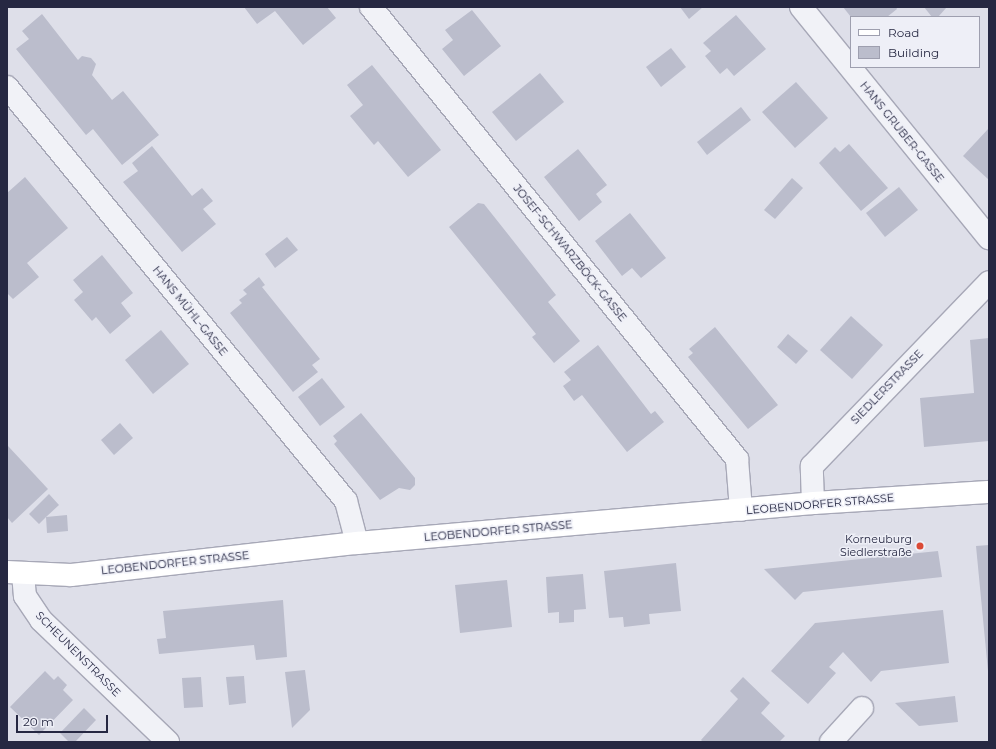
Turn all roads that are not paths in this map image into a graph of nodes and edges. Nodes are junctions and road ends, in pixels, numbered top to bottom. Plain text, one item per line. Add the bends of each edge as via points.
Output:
1 (371, 7) edge
2 (801, 7) edge
3 (850, 67) edge
4 (851, 68) edge
5 (7, 87) edge
6 (989, 238) edge
7 (989, 282) edge
8 (989, 492) edge
9 (813, 503) junction
10 (741, 510) junction
11 (357, 543) junction
12 (15, 573) edge
13 (862, 708) dead end
14 (168, 742) edge
15 (830, 742) edge

1 - 10 street, JOSEF-SCHWARZBÖCK-GASSE via 736,459
2 - 3 street, HANS GRUBER-GASSE
4 - 6 street, HANS GRUBER-GASSE
5 - 11 street, HANS MÜHL-GASSE via 346,501
7 - 9 street, SIEDLERSTRASSE via 812,466
8 - 9 main road, LEOBENDORFER STRASSE
9 - 10 main road, LEOBENDORFER STRASSE
10 - 11 main road, LEOBENDORFER STRASSE
11 - 12 main road, LEOBENDORFER STRASSE via 71,575
12 - 14 street, SCHEUNENSTRASSE via 25,596 41,620
13 - 15 street

